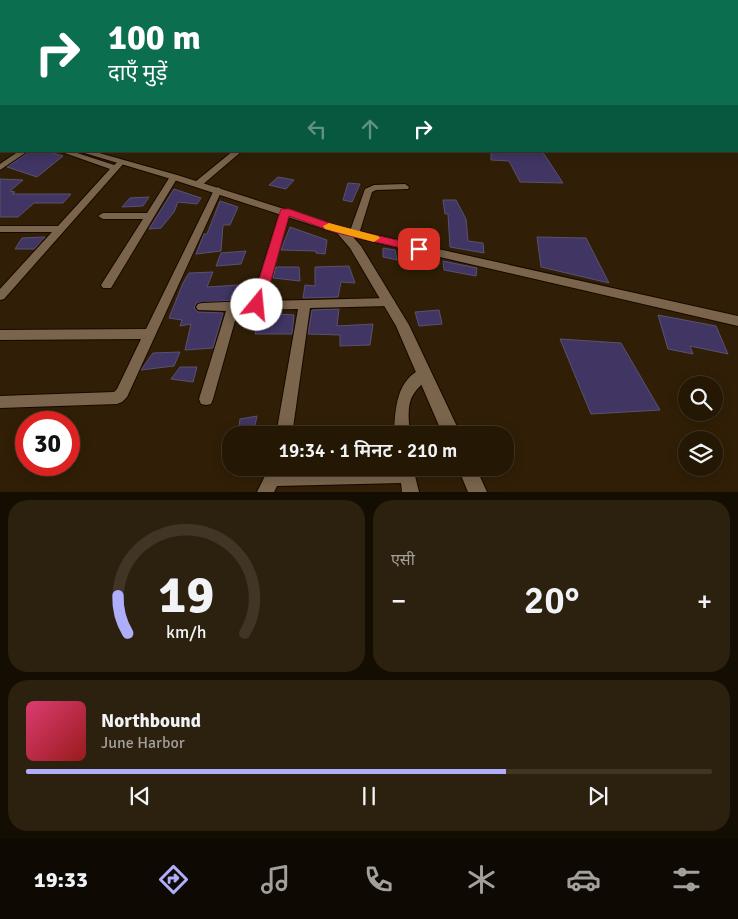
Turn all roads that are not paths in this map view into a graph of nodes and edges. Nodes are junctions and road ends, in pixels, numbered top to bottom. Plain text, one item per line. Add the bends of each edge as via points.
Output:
1 (23, 152) edge
2 (67, 152) edge
3 (85, 152) edge
4 (237, 152) edge
5 (118, 165) junction
6 (0, 168) edge
7 (174, 177) junction
8 (198, 184) junction
9 (405, 187) dead end
10 (218, 190) junction
11 (285, 212) junction
12 (103, 216) dead end
13 (151, 216) junction
14 (0, 229) edge
15 (61, 229) junction
16 (341, 230) junction
17 (354, 234) junction
18 (107, 285) dead end
19 (0, 296) edge
20 (388, 302) junction
21 (305, 304) junction
22 (257, 305) junction
23 (233, 306) junction
24 (202, 307) dead end
25 (738, 321) edge
26 (149, 334) junction
27 (0, 335) edge
28 (424, 374) junction
29 (206, 399) dead end
30 (0, 402) edge
31 (285, 426) edge
32 (402, 426) edge
33 (448, 426) edge
34 (322, 476) edge
35 (407, 476) edge
36 (471, 476) edge
37 (271, 479) edge
38 (411, 492) edge
39 (478, 492) edge

1 - 6 street
2 - 5 street
3 - 5 street
4 - 8 street
5 - 7 street
5 - 15 street
7 - 8 street
7 - 13 street
8 - 10 street
9 - 17 street via 368,190
10 - 11 street
10 - 26 street
11 - 16 street
11 - 22 street
12 - 13 street
13 - 18 street
14 - 15 street
15 - 19 street
16 - 17 street
16 - 20 street via 355,246
17 - 25 street
20 - 21 street
20 - 28 street
21 - 22 street
21 - 31 street
22 - 23 street
23 - 24 street
23 - 29 street
26 - 27 street
26 - 30 street via 117,398
28 - 32 street via 410,385 403,401
28 - 33 street
34 - 37 street
35 - 38 street
36 - 39 street

